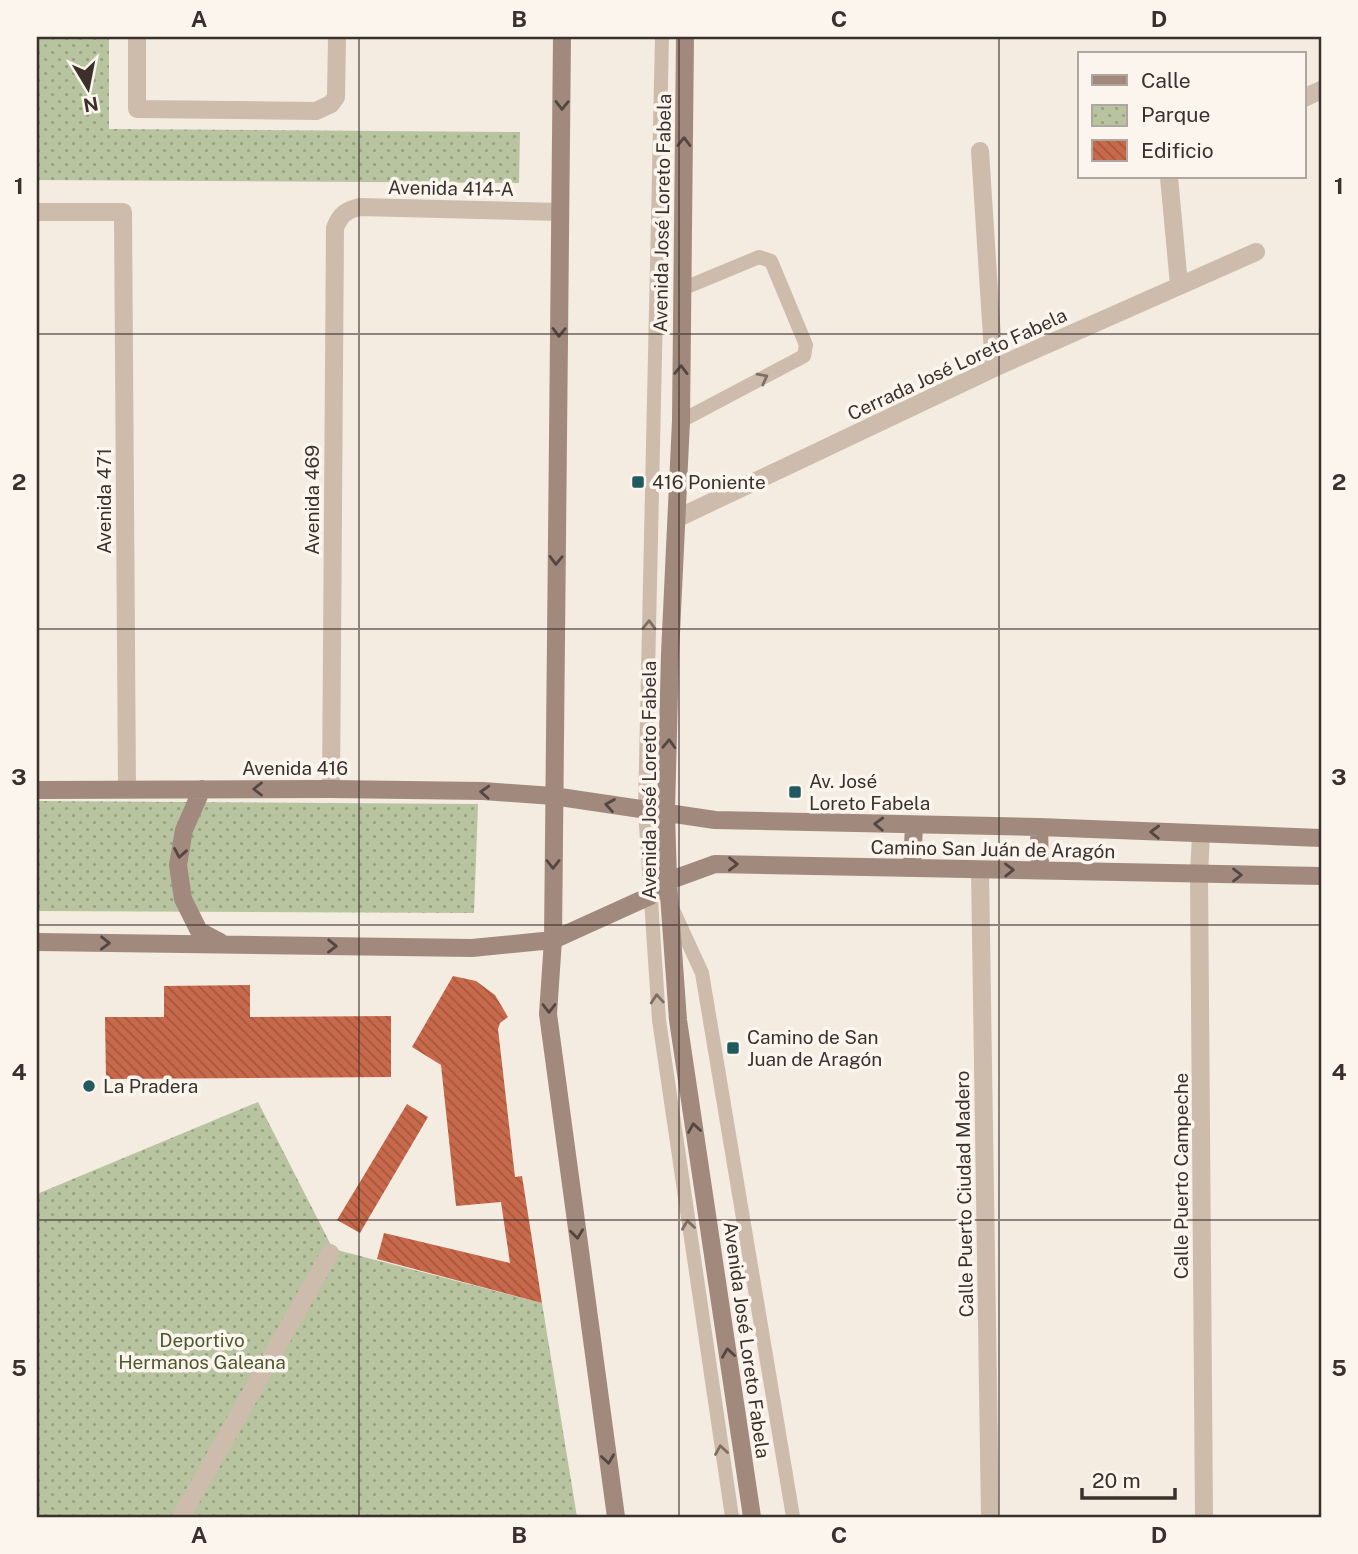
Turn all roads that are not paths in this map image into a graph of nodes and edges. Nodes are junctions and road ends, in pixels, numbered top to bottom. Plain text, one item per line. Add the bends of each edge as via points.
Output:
1 (136, 37) edge
2 (337, 37) edge
3 (562, 37) edge
4 (662, 37) edge
5 (685, 37) edge
6 (980, 151) dead end
7 (1169, 178) edge
8 (37, 212) edge
9 (560, 212) junction
10 (343, 214) joint
11 (1256, 252) dead end
12 (1179, 285) junction
13 (682, 289) junction
14 (994, 368) junction
15 (681, 421) junction
16 (678, 518) junction
17 (37, 789) edge
18 (127, 789) junction
19 (202, 789) junction
20 (331, 789) junction
21 (553, 796) junction
22 (645, 810) junction
23 (666, 812) junction
24 (914, 825) junction
25 (1039, 827) junction
26 (1201, 834) junction
27 (1321, 838) edge
28 (912, 869) junction
29 (1041, 869) junction
30 (980, 870) junction
31 (1199, 875) junction
32 (1321, 876) edge
33 (668, 881) junction
34 (650, 896) junction
35 (669, 901) junction
36 (553, 940) junction
37 (37, 942) edge
38 (223, 944) junction
39 (330, 1253) dead end
40 (181, 1517) edge
41 (617, 1517) edge
42 (732, 1517) edge
43 (752, 1517) edge
44 (793, 1517) edge
45 (990, 1517) edge
46 (1204, 1517) edge

1 - 2 street via 137,108 316,111 336,97
3 -> 9 street
22 -> 4 lane
13 -> 5 street, Avenida José Loreto Fabela
6 - 14 street
7 - 12 street
8 - 18 street, Avenida 471 via 123,212
9 - 10 street, Avenida 414-A via 360,207
9 -> 21 street
10 - 20 street, Avenida 469 via 335,228
11 - 12 street, Cerrada José Loreto Fabela
12 - 14 street, Cerrada José Loreto Fabela
15 -> 13 street, Avenida José Loreto Fabela
15 -> 13 lane via 804,356 806,345 771,261 759,257
14 - 16 street, Cerrada José Loreto Fabela
15 - 16 street, Avenida José Loreto Fabela
23 -> 16 street, Avenida José Loreto Fabela
17 - 18 street, Avenida 416
18 - 19 street, Avenida 416
20 -> 19 street, Avenida 416
19 -> 38 street via 184,830 178,865 183,900 198,931
21 -> 20 street, Avenida 416
22 -> 21 street, Avenida 416
21 -> 36 street
22 - 23 street, Camino San Juán de Aragón
22 - 34 lane
24 -> 23 street, Camino San Juán de Aragón via 715,820
23 - 33 street, Avenida José Loreto Fabela
24 - 25 street, Camino San Juán de Aragón
24 - 28 street
26 -> 25 street, Camino San Juán de Aragón
25 - 29 street
26 - 27 street, Camino San Juán de Aragón
26 - 31 street, Calle Puerto Campeche
28 - 30 street, Camino San Juán de Aragón
33 -> 28 street, Camino San Juán de Aragón via 715,864
30 -> 29 street, Camino San Juán de Aragón
29 - 31 street, Camino San Juán de Aragón
30 - 45 street, Calle Puerto Ciudad Madero
31 -> 32 street, Camino San Juán de Aragón
31 - 46 street, Calle Puerto Campeche
33 - 34 street, Camino San Juán de Aragón
33 - 35 street, Avenida José Loreto Fabela
34 - 36 street, Camino San Juán de Aragón
42 -> 34 lane via 659,1020
43 -> 35 street, Avenida José Loreto Fabela via 678,1020
35 - 44 lane via 702,973
38 -> 36 street via 472,948
36 -> 41 street via 548,1014
37 -> 38 street
39 - 40 street

